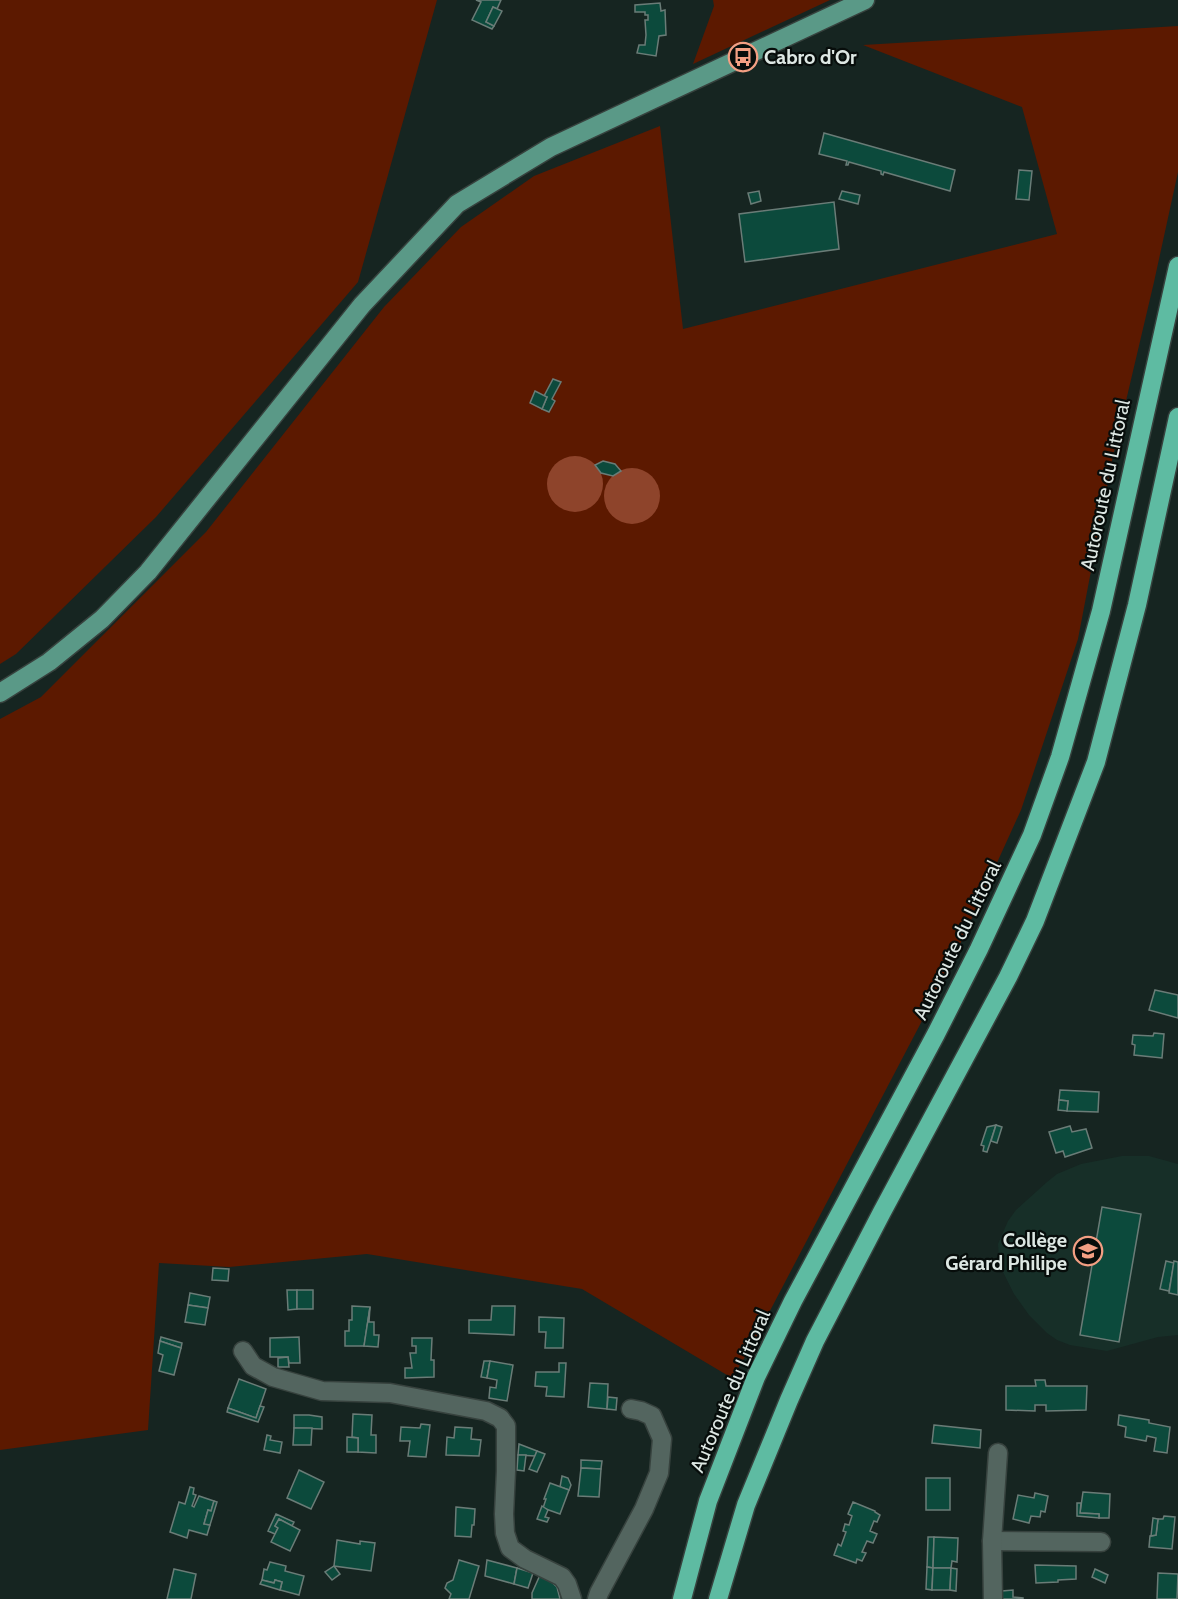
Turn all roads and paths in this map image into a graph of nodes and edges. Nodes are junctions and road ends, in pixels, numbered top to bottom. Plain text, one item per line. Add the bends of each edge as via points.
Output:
1 (865, 0) edge
2 (1178, 266) edge
3 (1178, 417) edge
4 (0, 693) edge
5 (243, 1351) dead end
6 (631, 1409) dead end
7 (998, 1453) dead end
8 (993, 1541) junction
9 (1101, 1542) dead end
10 (572, 1599) edge
11 (597, 1599) edge
12 (682, 1599) edge
13 (718, 1599) edge
14 (993, 1599) edge

1 - 4 main road via 551,147 457,204 362,305 148,572 102,619 49,662
2 - 12 highway, Autoroute du Littoral via 1101,611 1060,757 1032,835 979,950 756,1377 708,1501
3 - 13 highway via 1137,605 1096,762 1035,921 815,1341 746,1505
5 - 10 street via 252,1366 273,1377 322,1391 390,1393 486,1410 500,1418 506,1426 504,1514 510,1548 562,1577
6 - 11 street via 652,1416 663,1439 659,1473
7 - 8 street
8 - 9 street
8 - 14 street

